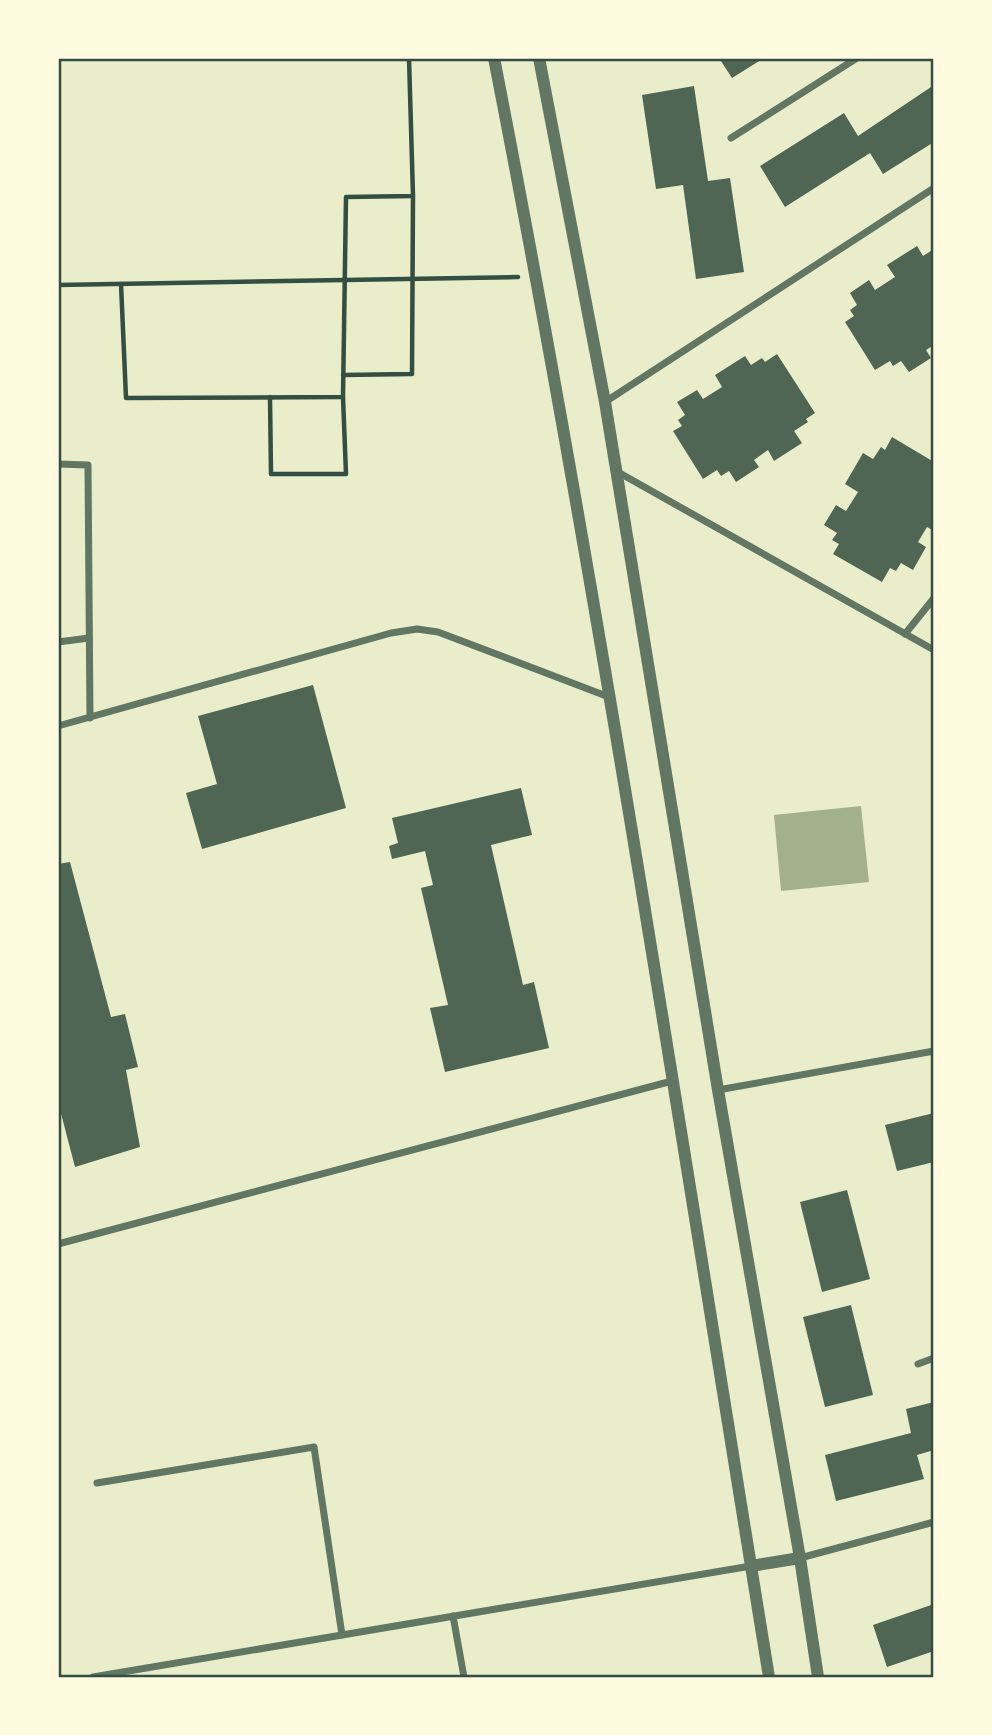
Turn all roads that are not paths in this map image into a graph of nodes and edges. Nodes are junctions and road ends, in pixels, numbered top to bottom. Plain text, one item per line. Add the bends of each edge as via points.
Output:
1 (494, 58) edge
2 (539, 58) edge
3 (857, 58) edge
4 (730, 138) dead end
5 (934, 188) edge
6 (605, 402) junction
7 (58, 464) edge
8 (616, 471) junction
9 (934, 598) edge
10 (905, 634) junction
11 (89, 638) junction
12 (58, 642) edge
13 (934, 650) edge
14 (609, 697) junction
15 (90, 718) junction
16 (58, 726) edge
17 (934, 1051) edge
18 (672, 1081) junction
19 (718, 1090) junction
20 (58, 1244) edge
21 (934, 1359) edge
22 (918, 1364) dead end
23 (97, 1483) dead end
24 (934, 1522) edge
25 (800, 1558) junction
26 (751, 1566) junction
27 (453, 1616) junction
28 (342, 1635) junction
29 (93, 1677) edge
30 (464, 1677) edge
31 (769, 1677) edge
32 (818, 1677) edge

1 - 14 street via 537,277
2 - 6 street
3 - 4 street
5 - 6 street
6 - 8 street
7 - 11 street via 88,465
8 - 10 street
8 - 19 street
9 - 10 street
10 - 13 street
11 - 12 street
11 - 15 street
14 - 15 street via 438,632 417,629
14 - 18 street
15 - 16 street
17 - 19 street
18 - 20 street
18 - 26 street
19 - 25 street
21 - 22 street
23 - 28 street via 314,1447
24 - 25 street
25 - 26 street
25 - 32 street
26 - 27 street
26 - 31 street
27 - 28 street
27 - 30 street
28 - 29 street

